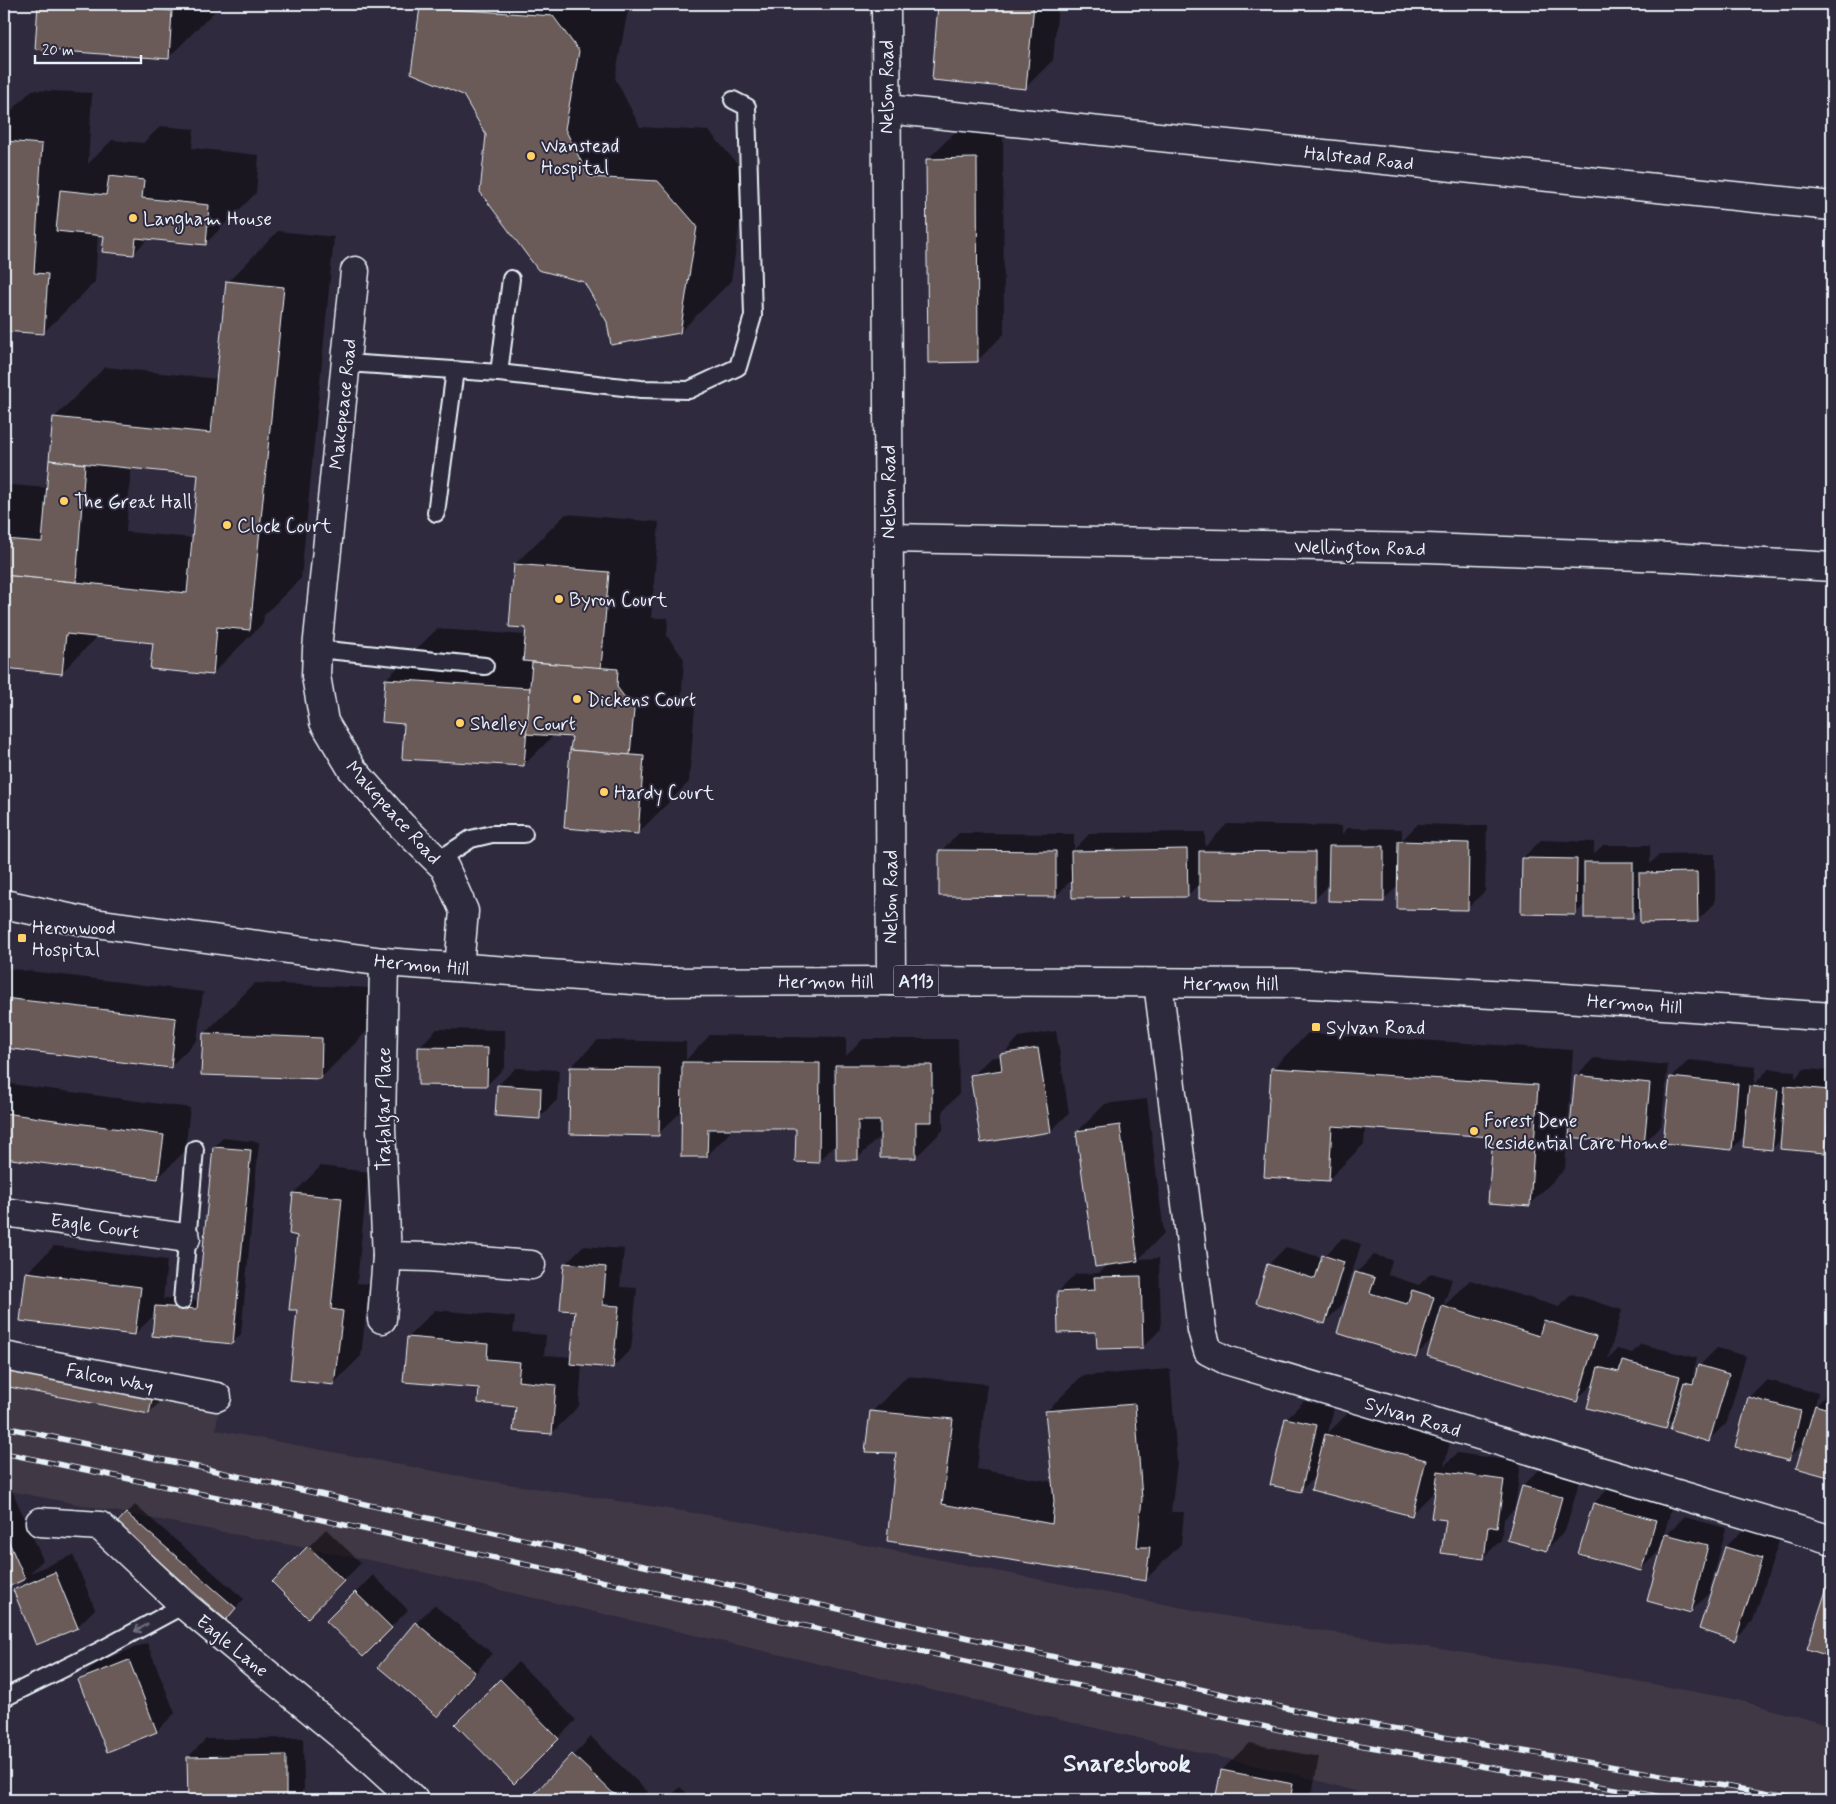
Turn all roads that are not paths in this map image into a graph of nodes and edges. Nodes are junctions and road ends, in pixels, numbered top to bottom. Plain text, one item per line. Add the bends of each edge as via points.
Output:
1 (886, 4) edge
2 (733, 100) dead end
3 (886, 108) junction
4 (1832, 206) edge
5 (355, 271) dead end
6 (510, 279) dead end
7 (346, 363) junction
8 (455, 370) junction
9 (499, 373) junction
10 (436, 513) dead end
11 (888, 538) junction
12 (1832, 567) edge
13 (317, 649) junction
14 (485, 666) dead end
15 (524, 834) dead end
16 (437, 861) junction
17 (4, 904) edge
18 (384, 962) junction
19 (459, 967) junction
20 (891, 981) junction
21 (1158, 983) junction
22 (1832, 1017) edge
23 (195, 1149) dead end
24 (4, 1215) edge
25 (186, 1238) junction
26 (387, 1256) junction
27 (531, 1265) dead end
28 (182, 1301) dead end
29 (382, 1319) dead end
30 (4, 1356) edge
31 (217, 1397) dead end
32 (40, 1522) dead end
33 (1832, 1540) edge
34 (184, 1605) junction
35 (4, 1698) edge
36 (414, 1800) edge

1 - 3 street, Nelson Road
2 - 9 lane via 747,107 753,316 738,367 689,390 640,389
3 - 4 street, Halstead Road
3 - 11 street, Nelson Road
5 - 7 street, Makepeace Road
6 - 9 lane
7 - 8 lane
7 - 13 street, Makepeace Road
8 - 9 lane
8 - 10 lane
11 - 12 street, Wellington Road via 1427,548
11 - 20 street, Nelson Road
13 - 14 lane
13 - 16 street, Makepeace Road via 316,676 324,722 352,768
15 - 16 lane via 492,834 471,839
16 - 19 street, Makepeace Road via 445,868 464,911
17 - 18 street, Hermon Hill / A113 via 87,922
18 - 19 street, Hermon Hill / A113
18 - 26 street, Trafalgar Place via 381,1129
19 - 20 street, Hermon Hill / A113 via 660,982
20 - 21 street, Hermon Hill / A113
21 - 22 street, Hermon Hill / A113 via 1292,984 1564,998
21 - 33 street, Sylvan Road via 1202,1330 1208,1351 1235,1363
23 - 25 lane
24 - 25 street, Eagle Court via 12,1212
25 - 28 lane
26 - 27 street
26 - 29 street, Trafalgar Place
30 - 31 street, Falcon Way
32 - 34 street, Eagle Lane via 100,1526
34 -> 35 lane
34 - 36 street, Eagle Lane via 358,1749

